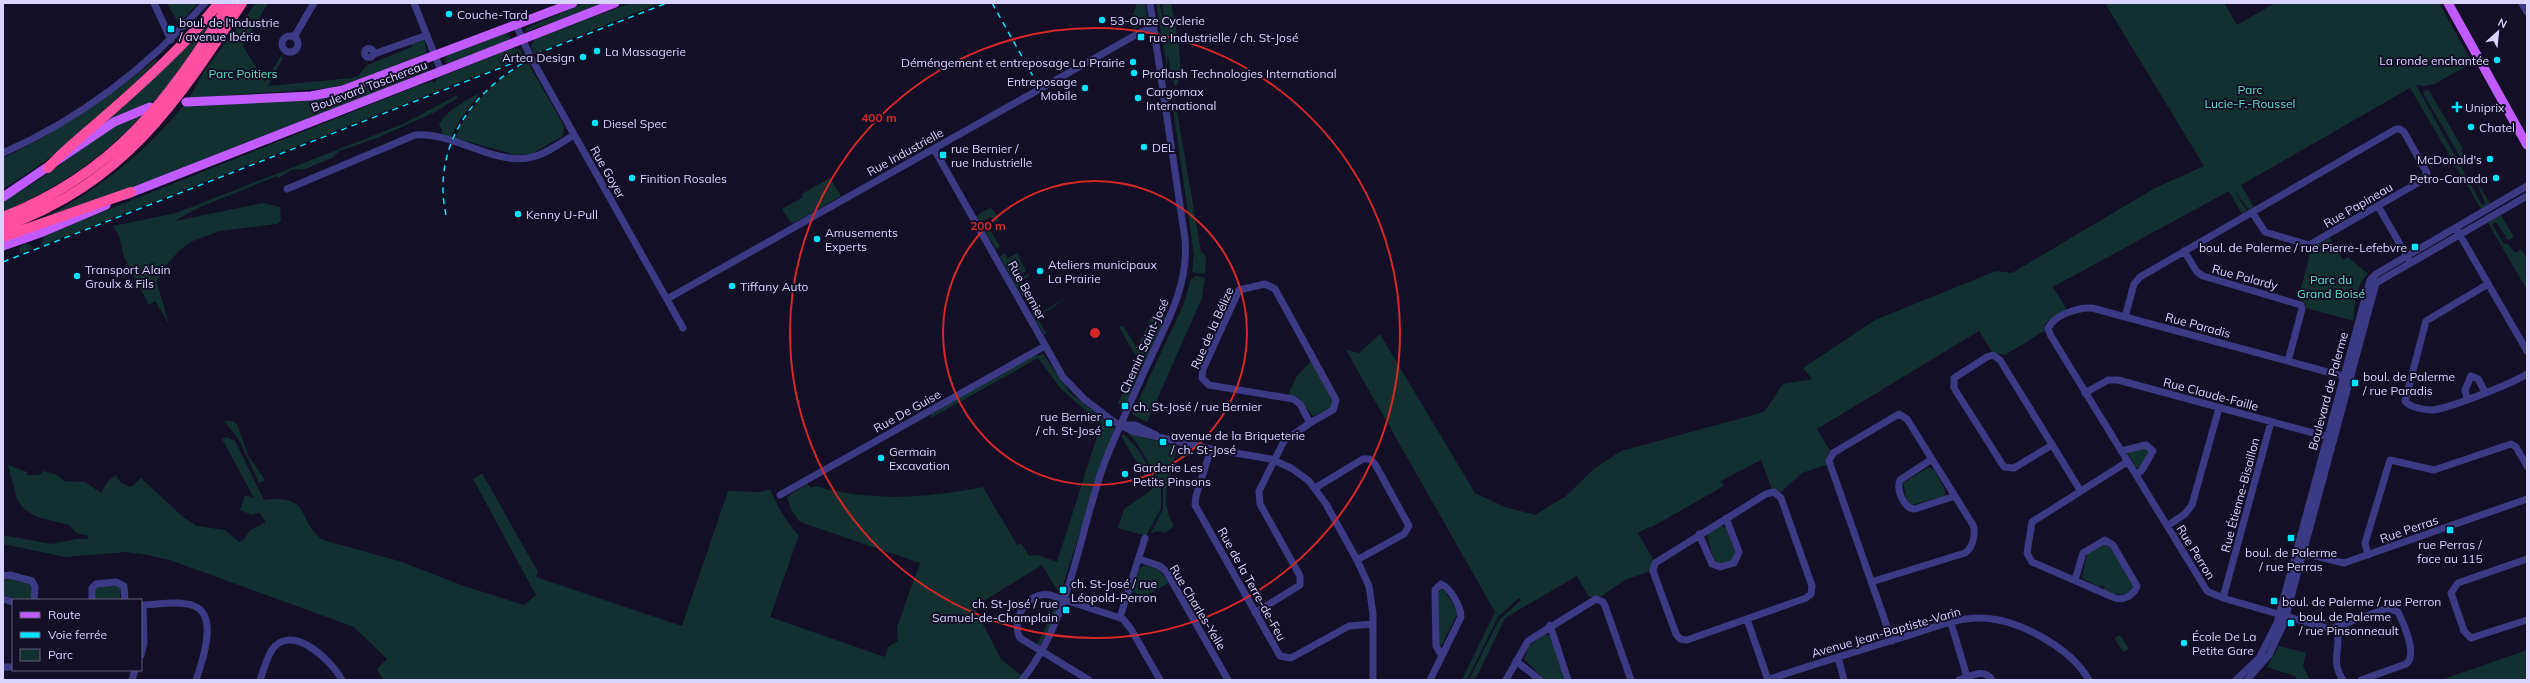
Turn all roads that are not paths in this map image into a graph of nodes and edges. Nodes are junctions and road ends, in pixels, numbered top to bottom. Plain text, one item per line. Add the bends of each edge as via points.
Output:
1 (154, 3) edge
2 (205, 3) edge
3 (219, 3) edge
4 (230, 3) edge
5 (242, 3) edge
6 (246, 3) edge
7 (314, 3) edge
8 (414, 3) edge
9 (572, 3) edge
10 (615, 3) edge
11 (1150, 3) edge
12 (2448, 3) edge
13 (2522, 3) edge
14 (2527, 12) edge
15 (229, 22) junction
16 (516, 25) junction
17 (1154, 28) junction
18 (427, 35) junction
19 (294, 37) dead end
20 (171, 40) junction
21 (522, 40) junction
22 (374, 54) dead end
23 (435, 56) junction
24 (441, 71) junction
25 (186, 102) dead end
26 (150, 107) dead end
27 (574, 135) junction
28 (2527, 145) edge
29 (934, 149) junction
30 (3, 153) edge
31 (48, 168) junction
32 (2527, 186) edge
33 (287, 189) dead end
34 (131, 192) junction
35 (2527, 196) edge
36 (3, 197) edge
37 (2378, 206) junction
38 (2252, 212) junction
39 (3, 218) edge
40 (3, 228) edge
41 (2458, 231) junction
42 (3, 237) edge
43 (3, 246) edge
44 (2184, 251) junction
45 (2409, 259) junction
46 (2488, 284) junction
47 (667, 300) junction
48 (2125, 317) junction
49 (683, 328) dead end
50 (2048, 331) joint
51 (1046, 346) junction
52 (2527, 351) edge
53 (2288, 361) junction
54 (2527, 374) edge
55 (2347, 377) junction
56 (2485, 392) junction
57 (2085, 393) junction
58 (2467, 398) junction
59 (2219, 408) junction
60 (2271, 422) junction
61 (1310, 423) junction
62 (1120, 425) junction
63 (2331, 438) junction
64 (2052, 445) junction
65 (1211, 449) junction
66 (2121, 451) junction
67 (1932, 459) junction
68 (1274, 460) junction
69 (2127, 462) junction
70 (2527, 466) edge
71 (2136, 475) junction
72 (1315, 488) junction
73 (2080, 490) junction
74 (780, 496) dead end
75 (1955, 496) junction
76 (2527, 499) edge
77 (1726, 518) junction
78 (2166, 526) junction
79 (1699, 534) junction
80 (1145, 538) dead end
81 (2300, 553) junction
82 (2368, 555) junction
83 (1139, 559) junction
84 (2527, 559) edge
85 (1357, 560) junction
86 (3, 576) edge
87 (2075, 580) junction
88 (1871, 582) junction
89 (2223, 598) junction
90 (34, 599) edge
91 (92, 599) edge
92 (125, 599) edge
93 (1064, 600) junction
94 (142, 605) edge
95 (1255, 613) junction
96 (2283, 615) junction
97 (1120, 617) junction
98 (1747, 619) junction
99 (2527, 620) edge
100 (1951, 623) junction
101 (1373, 624) junction
102 (1550, 625) junction
103 (2336, 627) junction
104 (1892, 641) junction
105 (142, 651) edge
106 (1042, 652) junction
107 (1442, 656) junction
108 (1838, 657) junction
109 (1516, 661) junction
110 (1968, 679) edge
111 (2243, 679) edge
112 (196, 680) edge
113 (260, 680) edge
114 (342, 680) edge
115 (1022, 680) edge
116 (1089, 680) edge
117 (1160, 680) edge
118 (1228, 680) edge
119 (1373, 680) edge
120 (1430, 680) edge
121 (1506, 680) edge
122 (1540, 680) edge
123 (1568, 680) edge
124 (1631, 680) edge
125 (1767, 680) edge
126 (1844, 680) edge
127 (1959, 680) edge
128 (1992, 680) edge
129 (2089, 680) edge
130 (2343, 680) edge
131 (2361, 680) edge

1 - 20 street
2 - 20 street
3 - 31 highway via 122,101 63,151
4 - 39 highway via 175,86 130,138 66,187
5 - 15 highway
6 - 15 highway
7 - 19 street
8 - 18 street
9 - 16 main road, Boulevard Taschereau
10 - 21 main road, Boulevard Taschereau
11 - 17 street, Chemin Saint-José
12 - 28 main road
13 - 14 street
15 - 40 highway via 171,106 132,149 78,191
16 - 21 street, Rue Goyer
16 - 23 main road, Boulevard Taschereau
17 - 29 street, Rue Industrielle via 1141,32
17 - 62 street, Chemin Saint-José via 1185,239 1185,266 1177,299
18 - 22 street
18 - 23 street
20 - 30 street via 126,79 89,106 48,131
21 - 24 main road, Boulevard Taschereau
21 - 27 street, Rue Goyer
23 - 24 street
23 - 25 main road, Boulevard Taschereau via 336,92
24 - 34 main road, Boulevard Taschereau
26 - 31 main road via 114,122
27 - 33 street via 534,157 518,159 431,135 415,135
27 - 47 street, Rue Goyer
29 - 47 street, Rue Industrielle
29 - 51 street, Rue Bernier
31 - 36 main road
32 - 41 street, Boulevard de Palerme
34 - 42 highway
34 - 43 main road, Boulevard Taschereau via 83,215
35 - 41 street, Boulevard de Palerme
37 - 38 street, Rue Papineau via 2309,245 2265,232
37 - 38 street, Rue Papineau via 2427,177 2426,171 2400,128
37 - 45 street
38 - 44 street, Rue Papineau
41 - 45 street, Boulevard de Palerme
41 - 46 street
44 - 48 street, Rue Papineau via 2136,280
44 - 53 street, Rue Palardy via 2202,276 2301,305
45 - 55 street, Boulevard de Palerme via 2378,280 2375,285
46 - 52 street
46 - 58 street via 2426,321 2404,400 2409,405 2431,410
47 - 49 street, Rue Goyer
48 - 50 street, Rue Paradis via 2092,308 2080,308 2052,323
48 - 53 street, Rue Paradis
50 - 57 street, Rue Perron
51 - 62 street, Rue Bernier via 1072,389
51 - 74 street, Rue De Guise
53 - 55 street, Rue Paradis
54 - 56 street
55 - 63 street, Boulevard de Palerme
56 - 58 street
56 - 58 street via 2478,379 2471,376 2465,390
57 - 59 street, Rue Claude-Faille via 2114,380
57 - 66 street, Rue Perron
59 - 60 street, Rue Claude-Faille
59 - 78 street via 2192,505 2186,514
60 - 63 street, Rue Claude-Faille
60 - 89 street, Rue Étienne-Bisaillon
61 - 61 street, Rue de la Bélize via 1335,408 1335,398 1273,288 1265,284 1241,288 1203,369 1203,381 1209,385 1293,399 1300,404
61 - 68 street, Rue de la Bélize via 1286,438
62 - 65 street, Rue Bernier via 1132,431
62 - 93 street, Chemin Saint-José via 1099,482
63 - 81 street, Boulevard de Palerme
64 - 64 street via 1998,358 1987,357 1954,378 1954,388 2004,468 2014,468
64 - 73 street
65 - 68 street, Rue Bernier
65 - 95 street, Rue de la Terre-de-Feu via 1195,505
66 - 69 street, Rue Perron
66 - 71 street via 2146,445 2153,451 2142,470
67 - 75 street
67 - 75 street via 1900,480 1899,488 1905,504 1915,509
67 - 88 street via 1908,418 1899,414 1830,456 1830,463
68 - 72 street, Rue Bernier via 1296,471
68 - 95 street, Rue de la Bélize via 1259,491 1258,501 1301,582 1296,590
69 - 71 street, Rue Perron
69 - 73 street
70 - 82 street via 2516,447 2509,444 2434,470 2390,460 2365,543
71 - 78 street, Rue Perron
72 - 85 street, Rue Bernier
72 - 85 street via 1363,459 1370,459 1375,464 1408,526 1404,534
73 - 87 street via 2034,520 2027,551 2030,561
75 - 88 street via 1974,526 1969,551
76 - 82 street, Rue Perras
77 - 79 street
77 - 79 street via 1739,552 1734,563 1720,567 1712,564
77 - 98 street via 1766,494 1778,494 1812,586 1812,592 1808,597
78 - 89 street, Rue Perron via 2205,588
79 - 98 street via 1656,561 1653,567 1676,636 1687,640
80 - 83 street
81 - 82 street, Rue Perras via 2339,563
81 - 96 street, Boulevard de Palerme
83 - 97 street
83 - 118 street, Rue Charles-Yelle via 1165,570
84 - 99 street via 2458,584 2451,593 2464,631 2471,638
85 - 101 street, Rue Bernier via 1370,591
86 - 90 street via 10,575 33,582
87 - 87 street via 2118,599 2133,593 2136,586 2113,545 2107,540 2084,553
88 - 104 street
89 - 96 street, Rue Perron
91 - 92 street via 92,588 96,584 116,582 124,586
93 - 97 street
93 - 106 street, Chemin Saint-José
93 - 106 street via 1046,594 1038,595 1018,617 1016,628 1020,638
94 - 105 street
94 - 112 street via 190,605 203,614 206,624 206,651
95 - 101 street, Rue de la Terre-de-Feu via 1279,654 1287,659 1349,626
96 - 103 street, Rue Perron via 2328,628
96 - 111 street, Boulevard de Palerme via 2264,652
97 - 117 street via 1131,629
98 - 125 street
100 - 104 street, Avenue Jean-Baptiste-Varin
100 - 110 street
100 - 129 street, Avenue Jean-Baptiste-Varin via 1981,618 2013,625 2062,648
101 - 119 street, Rue Bernier
102 - 109 street via 1528,641
102 - 123 street
102 - 124 street via 1590,601 1596,599 1603,602
103 - 130 street via 2339,640 2335,665
103 - 131 street via 2388,608 2399,614 2412,652 2411,660
104 - 108 street, Avenue Jean-Baptiste-Varin
106 - 115 street, Chemin Saint-José
106 - 116 street
107 - 107 street via 1461,614 1448,588 1441,584 1435,590 1436,646
107 - 120 street
108 - 125 street, Avenue Jean-Baptiste-Varin
108 - 126 street
109 - 121 street
109 - 122 street
110 - 127 street
110 - 128 street via 1974,674 1983,673
113 - 114 street via 273,648 281,642 290,641 318,652

